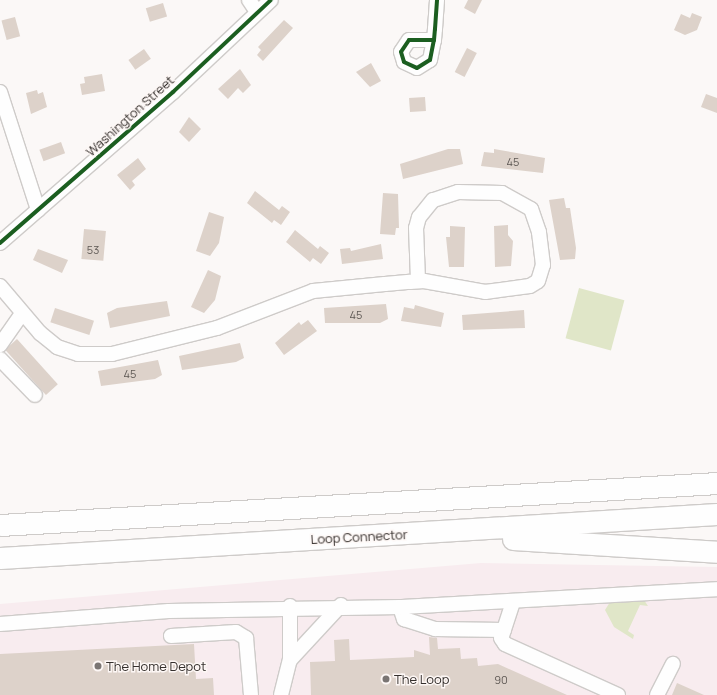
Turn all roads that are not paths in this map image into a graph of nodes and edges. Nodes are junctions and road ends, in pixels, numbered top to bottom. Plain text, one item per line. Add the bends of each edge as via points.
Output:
1 (249, 0) edge
2 (271, 0) edge
3 (437, 0) edge
4 (257, 12) junction
5 (434, 40) dead end
6 (0, 92) edge
7 (6, 128) edge
8 (38, 210) junction
9 (0, 243) edge
10 (418, 282) junction
11 (0, 286) edge
12 (22, 313) junction
13 (0, 345) edge
14 (0, 359) edge
15 (35, 395) dead end
16 (717, 483) edge
17 (717, 514) edge
18 (0, 526) edge
19 (425, 533) junction
20 (717, 552) edge
21 (0, 558) edge
22 (717, 589) edge
23 (513, 602) junction
24 (341, 605) junction
25 (290, 606) junction
26 (400, 607) junction
27 (0, 624) edge
28 (504, 630) junction
29 (171, 636) dead end
30 (290, 660) junction
31 (673, 664) dead end
32 (251, 695) edge
33 (281, 695) edge
34 (618, 695) edge
35 (657, 695) edge

1 - 4 street
2 - 4 street, Washington Street
3 - 5 street
4 - 8 street, Washington Street
6 - 7 street
7 - 8 street
8 - 9 street, Washington Street
10 - 10 street via 485,292 535,284 541,275 542,254 531,209 502,194 458,192 433,200 420,217 416,228
10 - 12 street via 306,293 217,328 102,356 78,354 57,347
11 - 12 street
12 - 13 street
14 - 15 street
16 - 18 highway
17 - 19 highway, Loop Connector
19 - 20 highway
19 - 21 highway, Loop Connector
22 - 23 street
23 - 26 street
23 - 28 street
24 - 25 street
24 - 26 street
24 - 30 street
25 - 27 street via 169,611
25 - 30 street
26 - 28 street via 404,619 435,629
28 - 34 street via 501,638 505,644
29 - 32 street via 236,632 246,638
30 - 33 street
31 - 35 street

